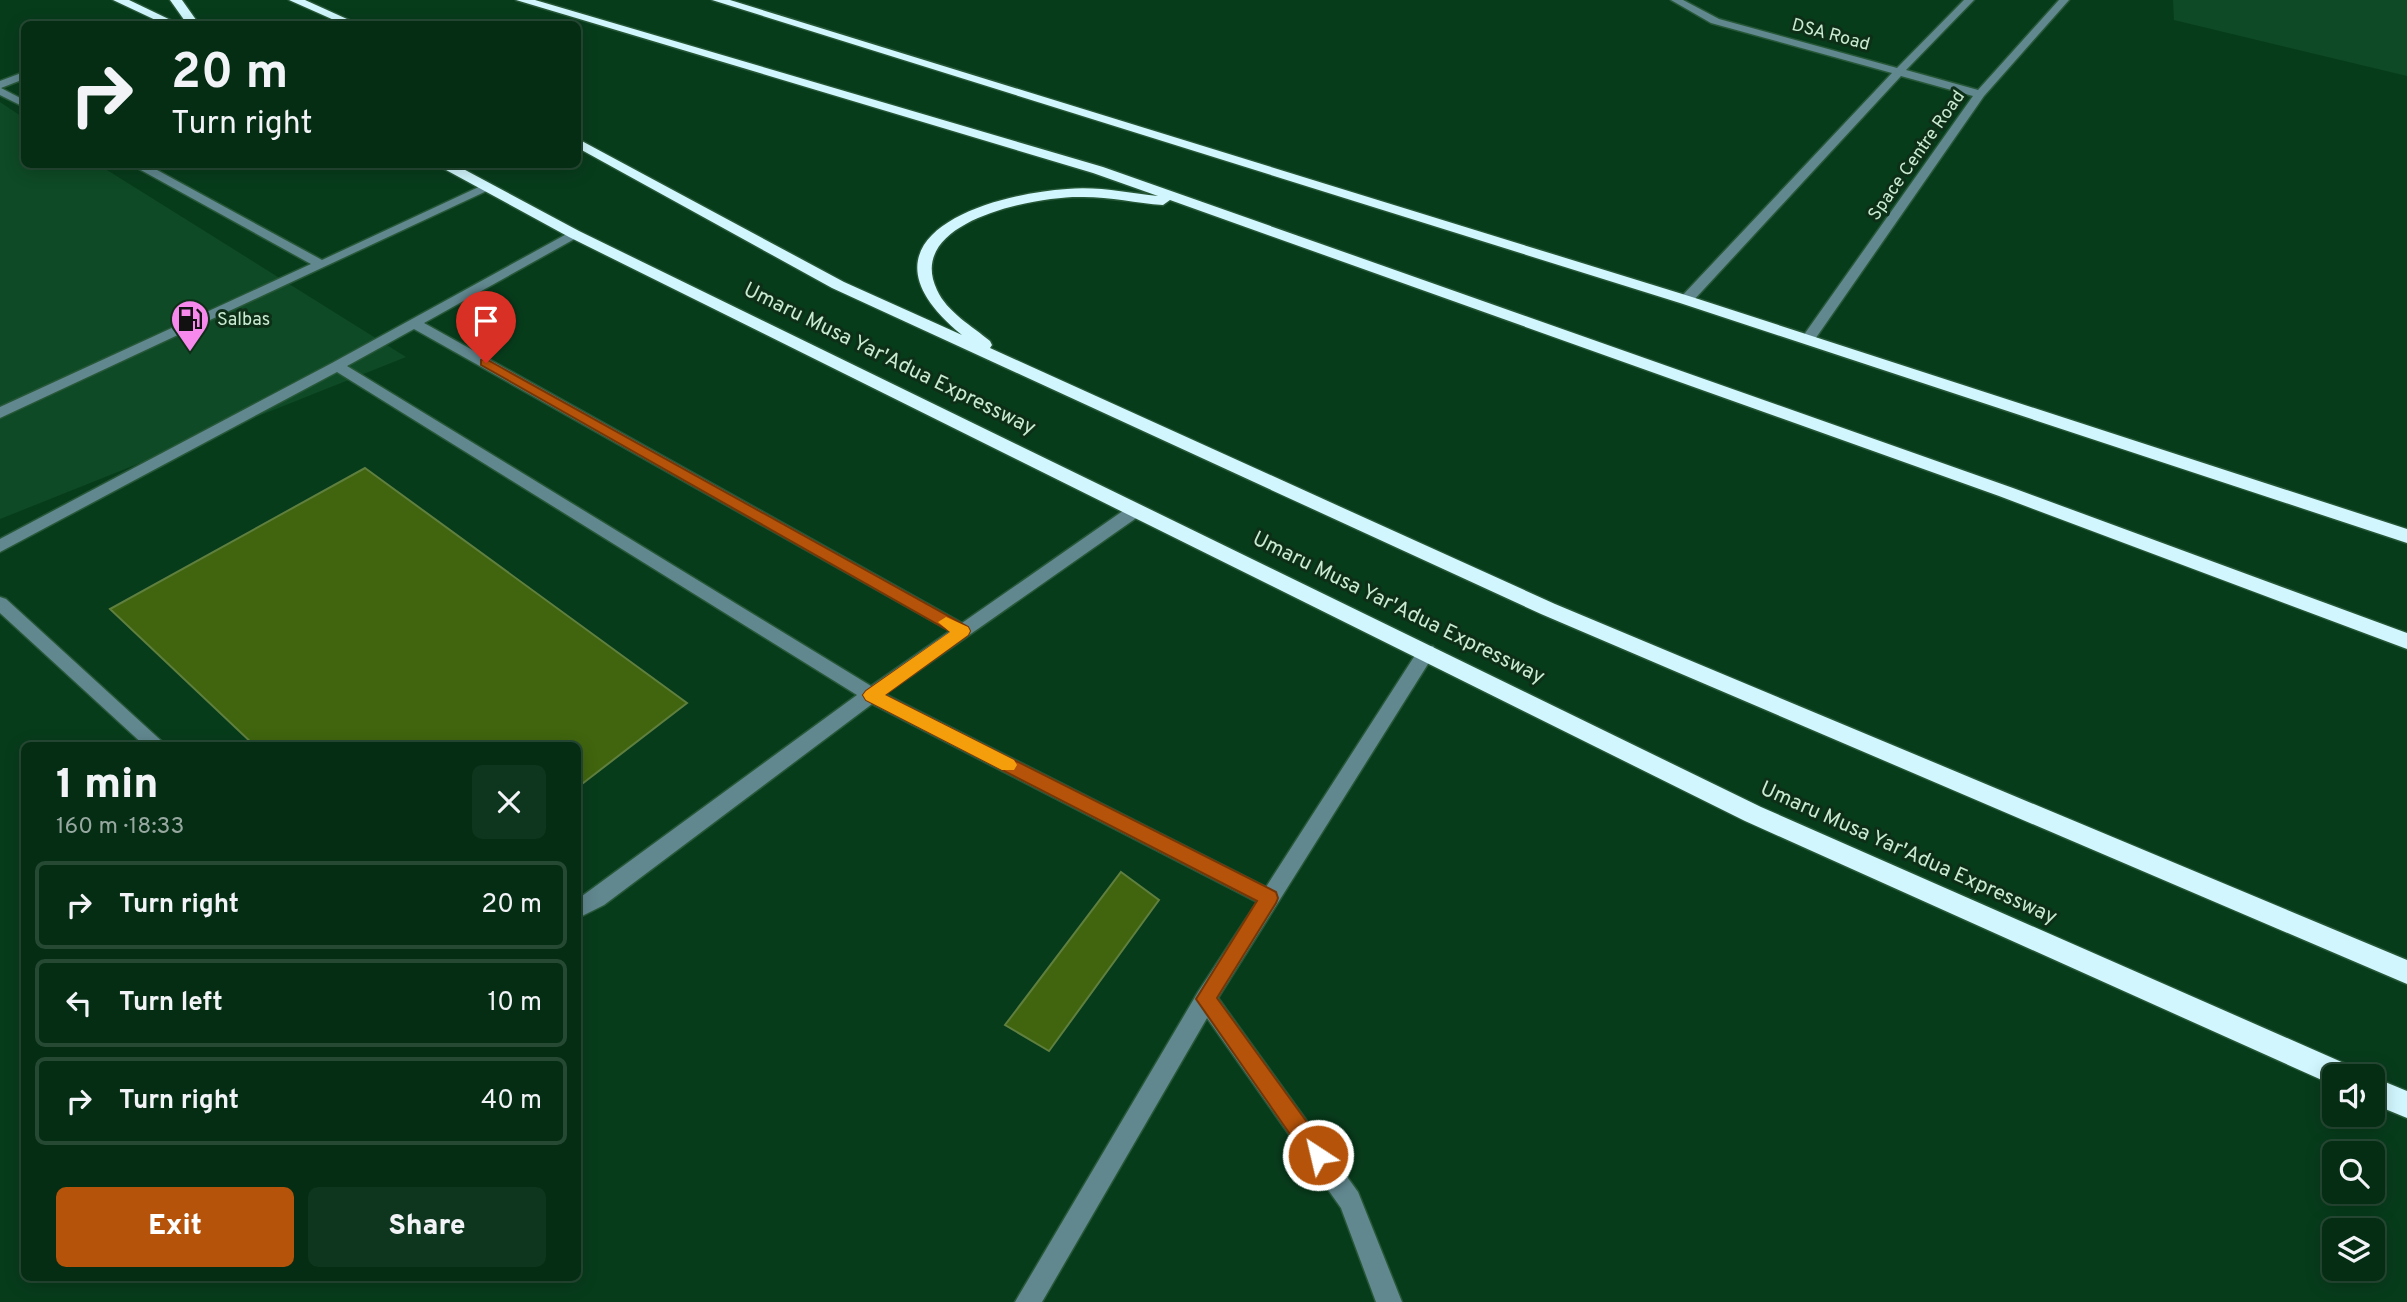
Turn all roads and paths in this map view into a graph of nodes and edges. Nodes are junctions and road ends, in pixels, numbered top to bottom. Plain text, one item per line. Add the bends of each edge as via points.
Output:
1 (120, 0) edge
2 (176, 0) edge
3 (295, 0) edge
4 (522, 0) edge
5 (718, 0) edge
6 (1676, 0) edge
7 (1969, 0) edge
8 (2063, 0) edge
9 (160, 19) junction
10 (154, 21) edge
11 (165, 21) edge
12 (191, 21) edge
13 (345, 21) edge
14 (1899, 71) junction
15 (21, 76) edge
16 (0, 85) edge
17 (0, 91) edge
18 (1980, 93) junction
19 (21, 102) edge
20 (581, 145) edge
21 (143, 168) edge
22 (450, 168) edge
23 (487, 188) junction
24 (1196, 205) junction
25 (574, 234) junction
26 (322, 265) junction
27 (1686, 300) junction
28 (414, 323) junction
29 (1808, 340) junction
30 (1000, 360) junction
31 (337, 366) junction
32 (0, 414) edge
33 (1136, 510) junction
34 (2407, 536) edge
35 (0, 546) edge
36 (0, 603) edge
37 (962, 631) junction
38 (2407, 641) edge
39 (1427, 651) junction
40 (872, 695) junction
41 (154, 742) edge
42 (1269, 898) junction
43 (581, 908) edge
44 (2407, 972) edge
45 (1206, 999) junction
46 (2322, 1067) edge
47 (2385, 1095) edge
48 (2407, 1105) edge
49 (1028, 1302) edge
50 (1389, 1302) edge

1 - 9 highway
2 - 12 highway
3 - 13 highway
4 - 24 highway via 1098,170
5 - 27 highway
6 - 14 street, DSA Road via 1715,21
7 - 14 street
8 - 18 street, Space Centre Road
9 - 10 street
9 - 11 highway
14 - 18 street, DSA Road
14 - 27 street
15 - 16 street
17 - 19 street
18 - 29 street, Space Centre Road
20 - 30 highway, Umaru Musa Yar'Adua Expressway via 838,285
21 - 26 street
22 - 23 highway, Umaru Musa Yar'Adua Expressway
23 - 25 highway, Umaru Musa Yar'Adua Expressway
23 - 26 street
24 - 30 highway via 1069,192 997,204 959,221 936,239 926,261 926,283 939,305
24 - 38 highway via 2006,492
25 - 28 street
25 - 33 highway, Umaru Musa Yar'Adua Expressway
26 - 32 street
27 - 29 highway
28 - 31 street
28 - 37 street
29 - 34 highway
30 - 44 highway, Umaru Musa Yar'Adua Expressway via 1548,609
31 - 35 street
31 - 40 street
33 - 37 street
33 - 39 highway, Umaru Musa Yar'Adua Expressway
36 - 41 street
37 - 40 street
39 - 42 street
39 - 46 highway, Umaru Musa Yar'Adua Expressway via 1753,814
40 - 42 street
40 - 43 street
42 - 45 street
45 - 49 street
45 - 50 street via 1350,1200
47 - 48 highway

